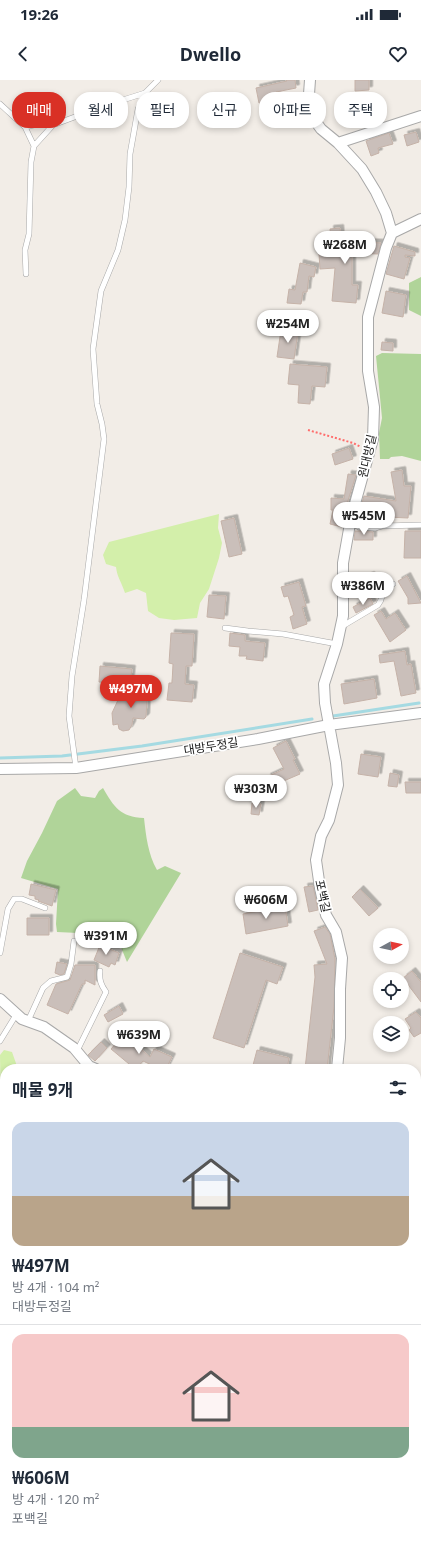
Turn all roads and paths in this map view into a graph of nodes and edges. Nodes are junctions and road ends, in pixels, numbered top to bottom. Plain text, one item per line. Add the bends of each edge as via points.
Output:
1 (158, 80) edge
2 (310, 80) edge
3 (146, 92) edge
4 (136, 96) edge
5 (0, 104) edge
6 (12, 115) edge
7 (421, 116) edge
8 (66, 120) edge
9 (136, 120) edge
10 (25, 128) edge
11 (50, 128) edge
12 (338, 143) junction
13 (34, 146) junction
14 (421, 219) edge
15 (392, 233) junction
16 (26, 274) dead end
17 (308, 430) dead end
18 (370, 452) junction
19 (350, 524) junction
20 (421, 525) edge
21 (393, 584) dead end
22 (340, 627) junction
23 (225, 628) dead end
24 (337, 644) junction
25 (421, 713) edge
26 (329, 725) junction
27 (76, 763) junction
28 (0, 769) edge
29 (45, 908) dead end
30 (74, 941) dead end
31 (0, 953) edge
32 (100, 971) dead end
33 (0, 999) edge
34 (16, 1015) junction
35 (28, 1021) junction
36 (0, 1042) edge
37 (77, 1051) junction
38 (87, 1064) edge
39 (337, 1064) edge

1 - 3 lane
2 - 12 street via 311,115 321,129
4 - 8 lane
5 - 6 lane
7 - 12 street
9 - 27 lane via 123,228 118,250 101,292 93,349 97,404 104,438 72,676 69,716
10 - 13 lane
11 - 13 lane
12 - 15 street via 362,169 376,192
13 - 16 lane via 31,162 29,234 25,250
14 - 15 street
15 - 18 street, 원대방길 via 368,317 368,371 374,407
17 - 18 path via 353,443
18 - 19 street, 원대방길
19 - 20 lane via 375,528
19 - 22 street, 원대방길 via 343,563 343,616
21 - 22 lane via 382,591 381,602 378,605
22 - 24 street, 원대방길
23 - 24 lane via 296,636
24 - 26 street, 원대방길 via 324,684 324,703
25 - 26 street, 대방두정길
26 - 27 street, 대방두정길 via 258,739
26 - 39 street, 포백길 via 338,785 316,860 326,915 336,932 342,958
27 - 28 street, 대방두정길
29 - 31 lane via 22,899 14,899 8,910
30 - 35 lane via 67,977 51,982 43,988
32 - 37 lane via 101,985 106,992
33 - 34 street
34 - 35 street
34 - 36 lane
35 - 37 street via 44,1027
37 - 38 street

